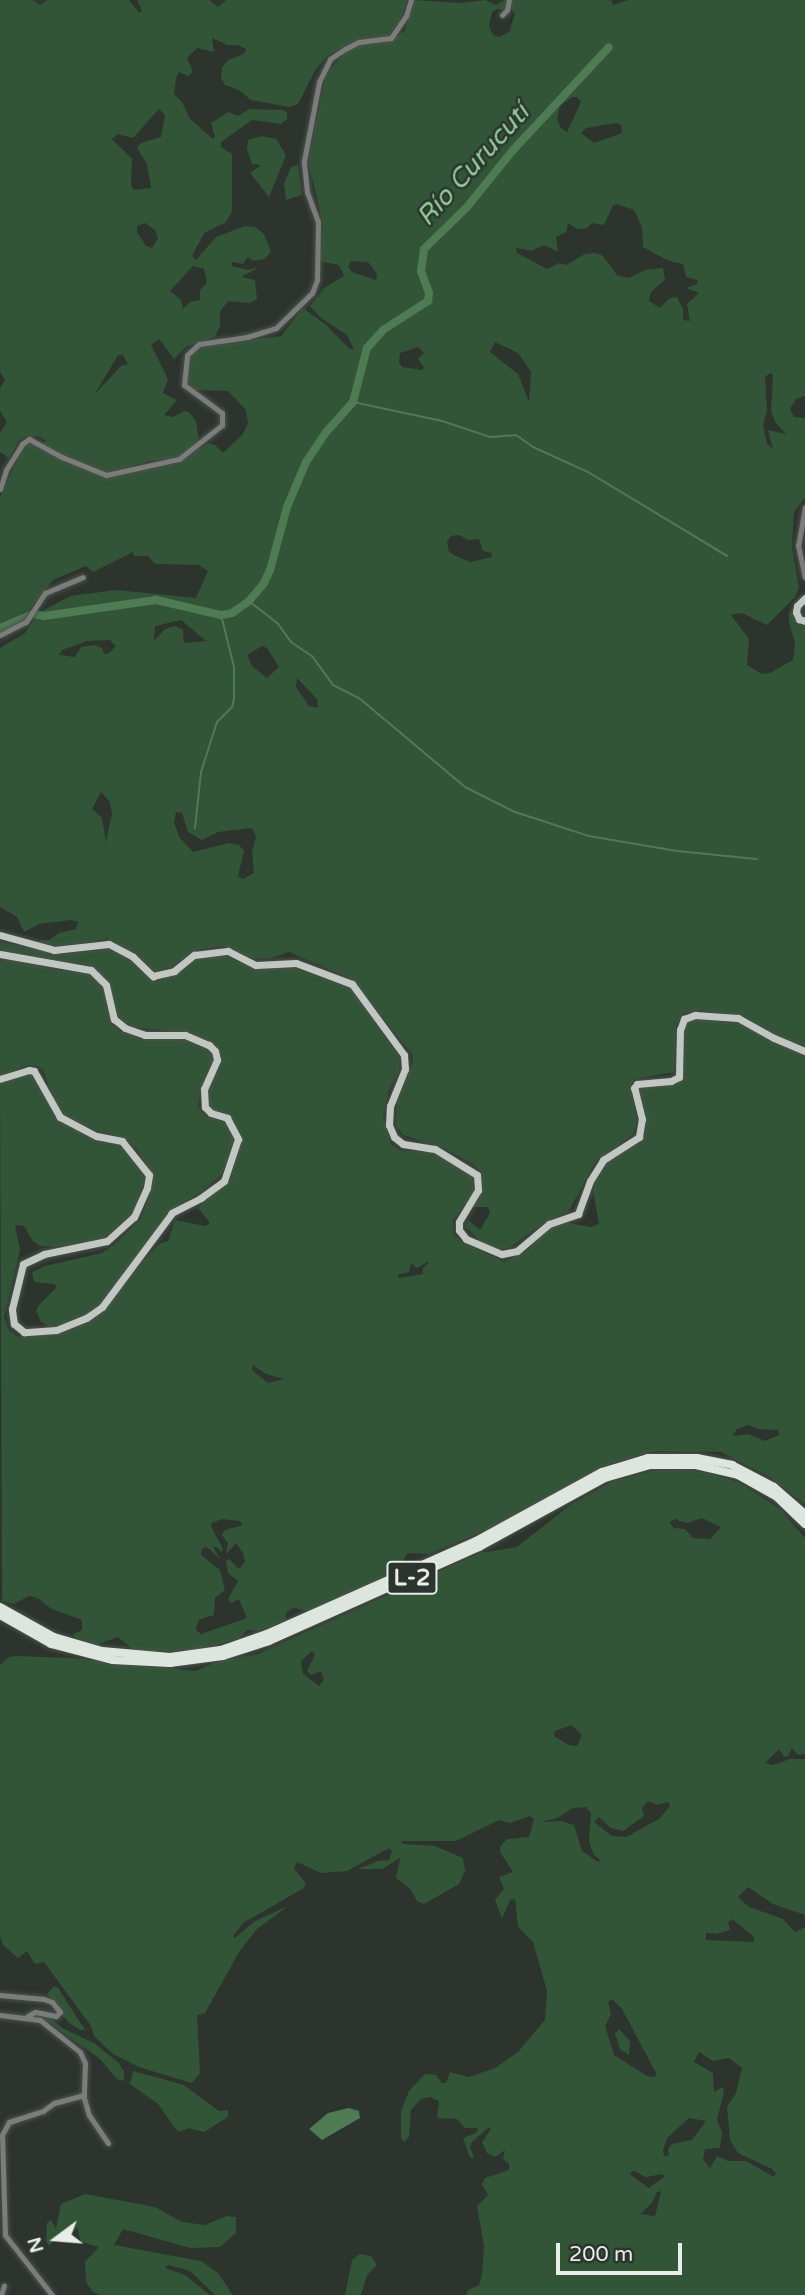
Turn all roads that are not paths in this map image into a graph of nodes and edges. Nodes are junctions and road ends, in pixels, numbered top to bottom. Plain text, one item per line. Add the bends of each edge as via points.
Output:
1 (411, 0) edge
2 (509, 0) edge
3 (502, 15) dead end
4 (0, 489) edge
5 (805, 507) edge
6 (83, 577) dead end
7 (805, 577) edge
8 (805, 598) edge
9 (805, 621) edge
10 (0, 635) edge
11 (0, 935) edge
12 (0, 954) edge
13 (805, 1051) edge
14 (0, 1079) edge
15 (805, 1514) edge
16 (805, 1524) edge
17 (0, 1607) edge
18 (0, 1615) edge
19 (0, 1995) edge
20 (0, 2015) edge
21 (26, 2017) junction
22 (84, 2095) junction
23 (108, 2143) dead end
24 (4, 2285) dead end
25 (1, 2295) edge
26 (52, 2295) edge

1 - 4 street via 391,38 345,49 330,59 319,82 304,160 307,192 318,222 313,293 276,328 200,344 187,355 184,385 222,413 222,425 183,457 106,475 29,439 6,470
2 - 3 street
5 - 7 street via 798,545
6 - 10 street via 45,593 26,622
8 - 9 main road via 796,612
11 - 13 main road via 54,950 109,944 153,976 169,973 194,955 228,951 256,965 296,963 352,984 404,1055 405,1069 390,1106 394,1137 403,1144 435,1149 477,1175 476,1197 458,1222 459,1230 466,1239 502,1254 517,1251 549,1224 578,1214 603,1160 639,1137 642,1119 634,1088 679,1077 684,1019 698,1014 741,1019
12 - 14 main road via 91,970 106,985 114,1018 125,1028 145,1035 185,1035 209,1045 217,1060 204,1089 205,1107 227,1118 238,1139 224,1181 172,1213 102,1307 56,1330 24,1332 14,1324 12,1309 23,1264 44,1254 107,1241 134,1217 149,1175 122,1141 96,1136 60,1117 34,1071
15 - 17 highway, L-2 via 781,1492 740,1468 697,1458 656,1458 602,1472 476,1541 260,1637 210,1652 157,1657 102,1651 54,1637
16 - 18 highway, L-2 via 777,1497 738,1475 696,1465 663,1464 605,1478 479,1548 270,1641 211,1659 156,1664 101,1658 51,1644
19 - 21 street via 44,2000 60,2012 56,2016 35,2011
20 - 21 street
21 - 22 street via 40,2020 80,2052 85,2063
22 - 23 street via 89,2115
22 - 26 street via 9,2122 2,2135 5,2235
24 - 25 street

